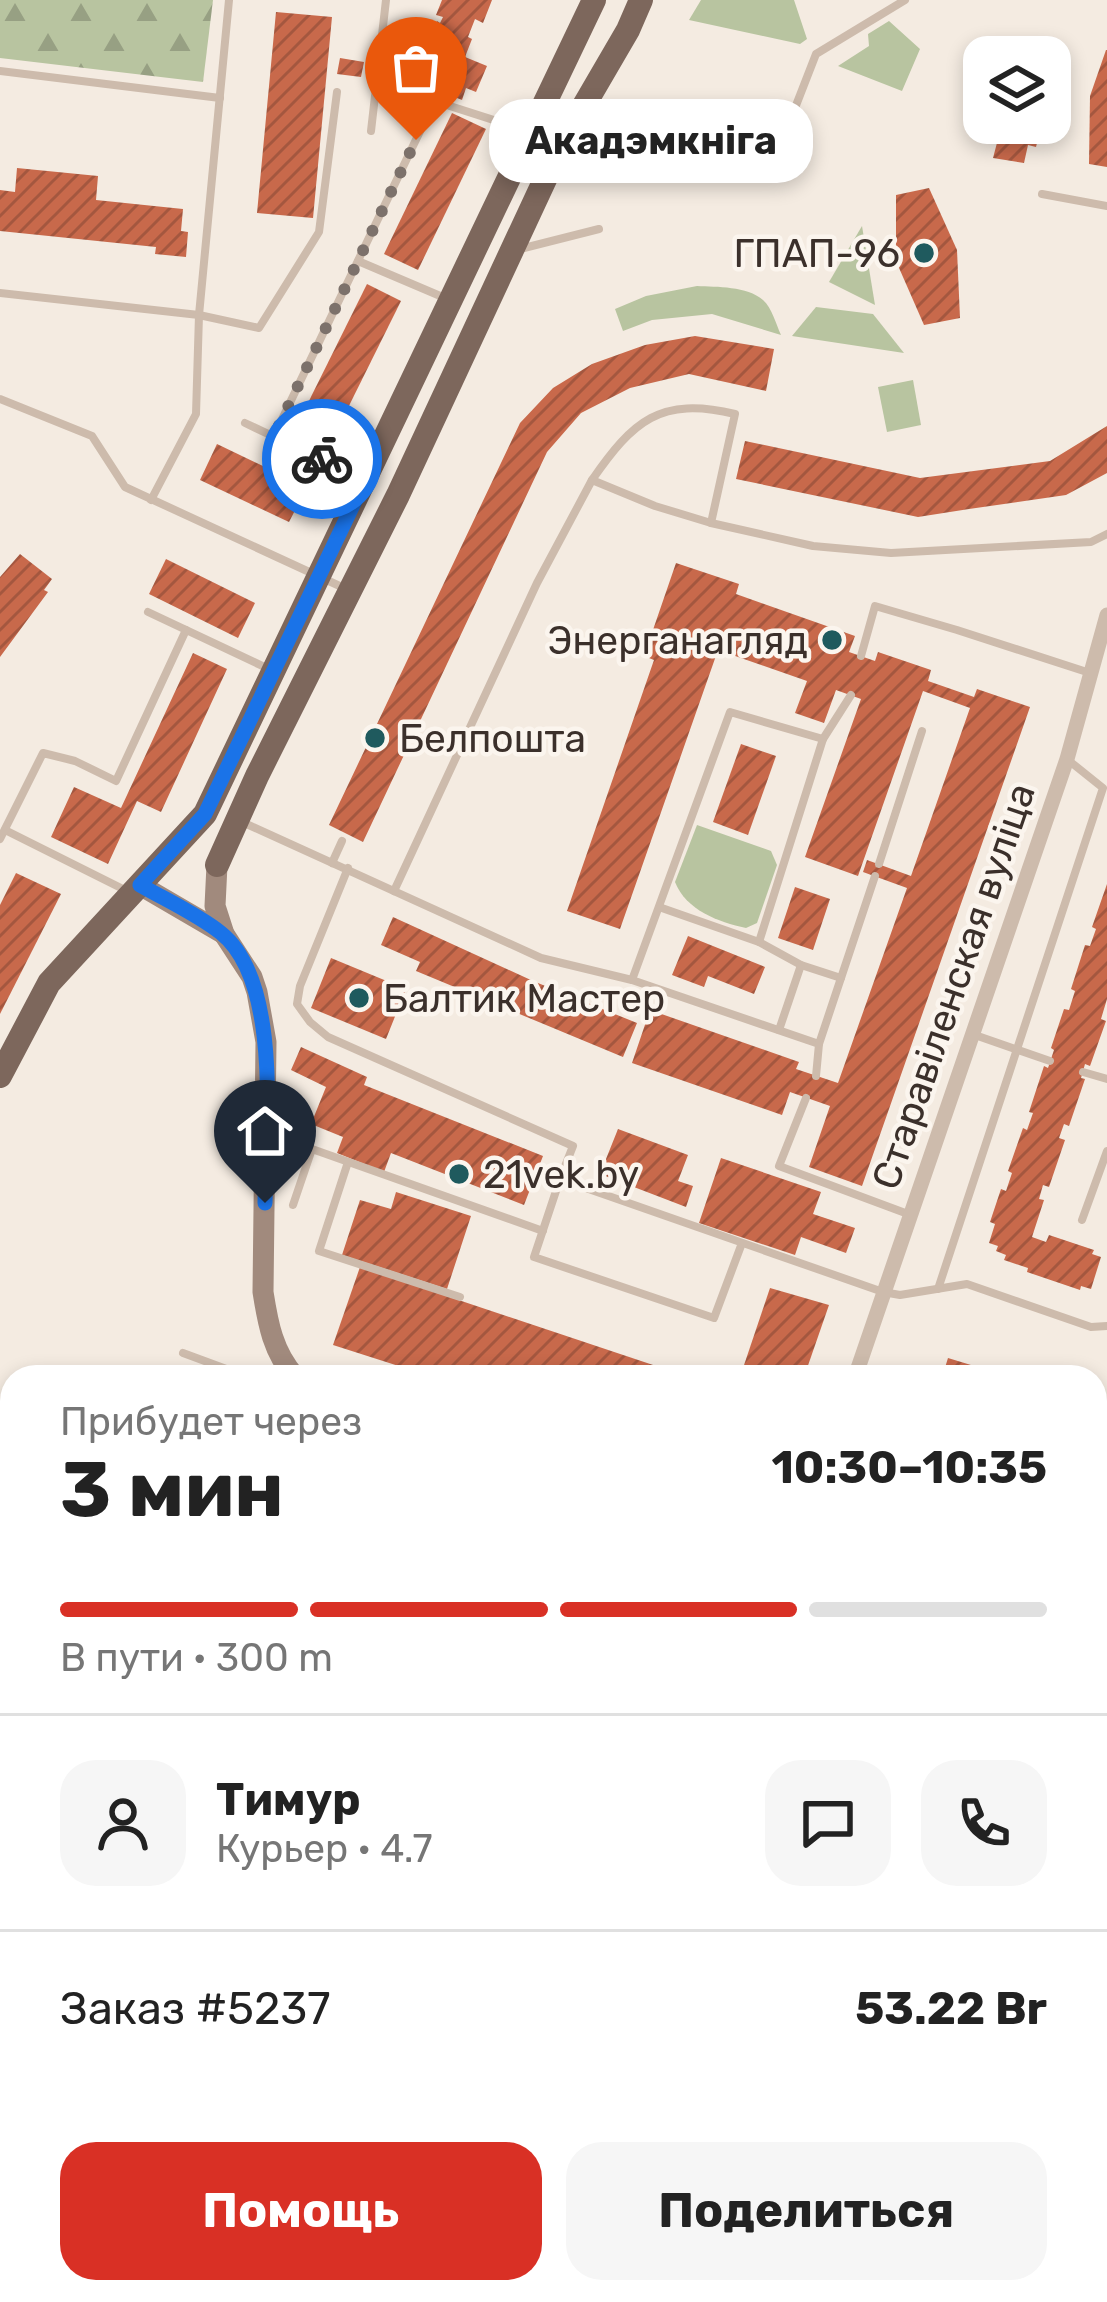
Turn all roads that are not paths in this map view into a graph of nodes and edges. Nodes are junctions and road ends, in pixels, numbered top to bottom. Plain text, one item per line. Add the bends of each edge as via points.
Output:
1 (230, 0) edge
2 (386, 0) edge
3 (594, 0) edge
4 (641, 0) edge
5 (905, 0) edge
6 (0, 71) edge
7 (378, 83) junction
8 (337, 92) dead end
9 (220, 98) junction
10 (435, 100) junction
11 (795, 109) dead end
12 (370, 131) dead end
13 (531, 132) junction
14 (1042, 194) dead end
15 (1107, 206) edge
16 (599, 230) dead end
17 (513, 251) junction
18 (358, 260) junction
19 (0, 293) edge
20 (450, 301) junction
21 (199, 315) junction
22 (417, 371) junction
23 (451, 382) junction
24 (0, 399) edge
25 (245, 423) dead end
26 (274, 436) junction
27 (365, 480) junction
28 (592, 480) junction
29 (151, 500) junction
30 (711, 523) junction
31 (1107, 534) edge
32 (319, 576) junction
33 (351, 592) junction
34 (148, 612) dead end
35 (1107, 614) edge
36 (186, 630) junction
37 (861, 656) dead end
38 (274, 671) junction
39 (1091, 673) junction
40 (851, 695) dead end
41 (922, 731) dead end
42 (823, 740) junction
43 (1067, 759) junction
44 (236, 819) junction
45 (2, 835) edge
46 (342, 841) dead end
47 (332, 863) junction
48 (879, 864) dead end
49 (217, 865) joint
50 (348, 868) junction
51 (875, 877) dead end
52 (136, 889) junction
53 (394, 891) junction
54 (659, 907) junction
55 (224, 934) junction
56 (759, 942) junction
57 (801, 965) junction
58 (841, 978) junction
59 (632, 980) junction
60 (779, 1030) junction
61 (970, 1034) junction
62 (819, 1044) junction
63 (1016, 1049) junction
64 (1050, 1060) dead end
65 (1083, 1072) dead end
66 (0, 1076) edge
67 (816, 1076) dead end
68 (1107, 1079) edge
69 (806, 1097) dead end
70 (1107, 1151) edge
71 (348, 1162) junction
72 (560, 1179) junction
73 (293, 1205) dead end
74 (909, 1215) junction
75 (1082, 1220) dead end
76 (543, 1231) junction
77 (742, 1243) junction
78 (938, 1289) junction
79 (884, 1292) junction
80 (460, 1297) dead end
81 (1107, 1326) edge
82 (183, 1353) dead end
83 (216, 1365) edge
84 (284, 1365) edge
85 (859, 1365) edge

1 - 9 lane
2 - 7 lane
3 - 13 main road
4 - 17 main road
5 - 11 lane via 816,54
6 - 9 lane
7 - 10 lane
7 - 12 lane
8 - 21 lane via 320,232 260,328
9 - 21 lane
10 - 13 lane
10 - 18 lane
13 - 20 main road
14 - 15 lane
16 - 17 lane
17 - 23 main road
18 - 20 lane
18 - 26 lane
19 - 21 lane
20 - 22 main road
21 - 29 lane via 196,413
22 - 23 main road via 428,392
22 - 27 main road
23 - 33 main road
24 - 29 lane via 92,436 125,487
25 - 26 lane
26 - 27 lane
27 - 32 main road
28 - 30 lane
28 - 30 lane via 645,419 681,408 735,413
28 - 53 lane
29 - 32 lane
30 - 31 lane via 891,553 1091,542
32 - 33 lane
32 - 38 main road
33 - 44 main road
34 - 36 lane
35 - 39 street, Старавіленская вуліца
36 - 38 lane
36 - 45 lane via 116,781 43,753
37 - 39 lane via 875,606
38 - 52 main road via 205,814
39 - 43 street, Старавіленская вуліца
40 - 42 lane
41 - 48 lane
42 - 54 lane via 730,712
42 - 56 lane
43 - 61 street, Старавіленская вуліца
43 - 63 lane via 1103,788
44 - 47 lane
44 - 49 main road
45 - 52 lane
46 - 47 lane
47 - 50 lane
49 - 55 main road via 215,906
50 - 53 lane
50 - 72 lane via 300,986 298,1004 310,1022 573,1146
51 - 58 lane
52 - 55 main road
52 - 66 main road via 49,983
53 - 59 lane via 541,958
54 - 56 lane
54 - 59 lane
55 - 84 main road via 252,977 266,1042 263,1292
56 - 57 lane
57 - 58 lane
57 - 60 lane
58 - 62 lane
59 - 60 lane
60 - 62 lane
61 - 63 lane
61 - 74 street, Старавіленская вуліца
62 - 67 lane
63 - 64 lane
63 - 78 lane
65 - 68 lane
69 - 74 lane via 779,1166
70 - 75 lane
71 - 73 lane via 312,1149
71 - 76 lane
71 - 80 lane via 319,1251
72 - 76 lane
72 - 77 lane
74 - 79 street, Старавіленская вуліца
76 - 77 lane via 534,1257 714,1318
77 - 79 lane
78 - 79 lane
78 - 81 lane via 967,1284
79 - 85 street, Старавіленская вуліца
82 - 83 lane

